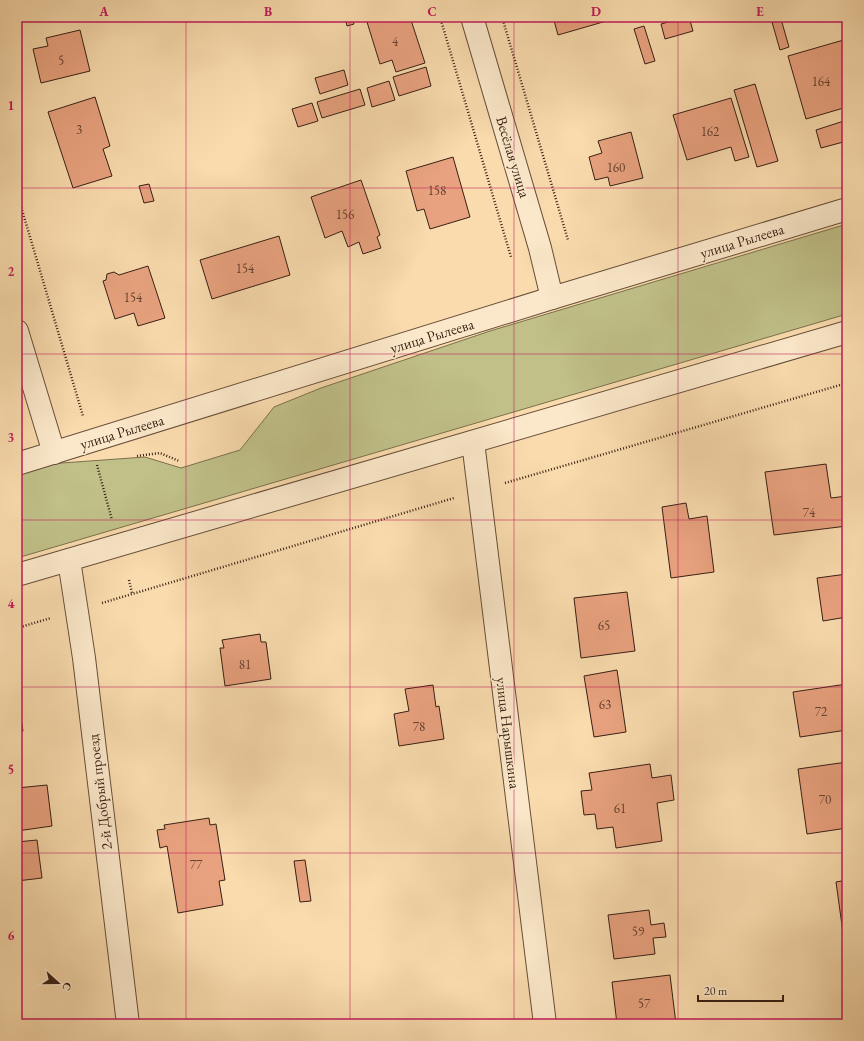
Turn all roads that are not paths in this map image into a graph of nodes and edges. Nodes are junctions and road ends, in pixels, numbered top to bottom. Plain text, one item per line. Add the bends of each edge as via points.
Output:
1 (472, 17) edge
2 (847, 209) edge
3 (552, 298) junction
4 (17, 330) edge
5 (847, 332) edge
6 (473, 442) junction
7 (54, 453) junction
8 (17, 464) edge
9 (69, 560) junction
10 (17, 575) edge
11 (128, 1024) edge
12 (545, 1024) edge

1 - 3 street, Весёлая улица via 538,241
2 - 3 street, улица Рылеева
3 - 7 street, улица Рылеева
4 - 7 street
5 - 6 street
6 - 9 street
6 - 12 street, улица Нарышкина
7 - 8 street, улица Рылеева
9 - 10 street
9 - 11 street, 2-й Добрый проезд via 84,658

